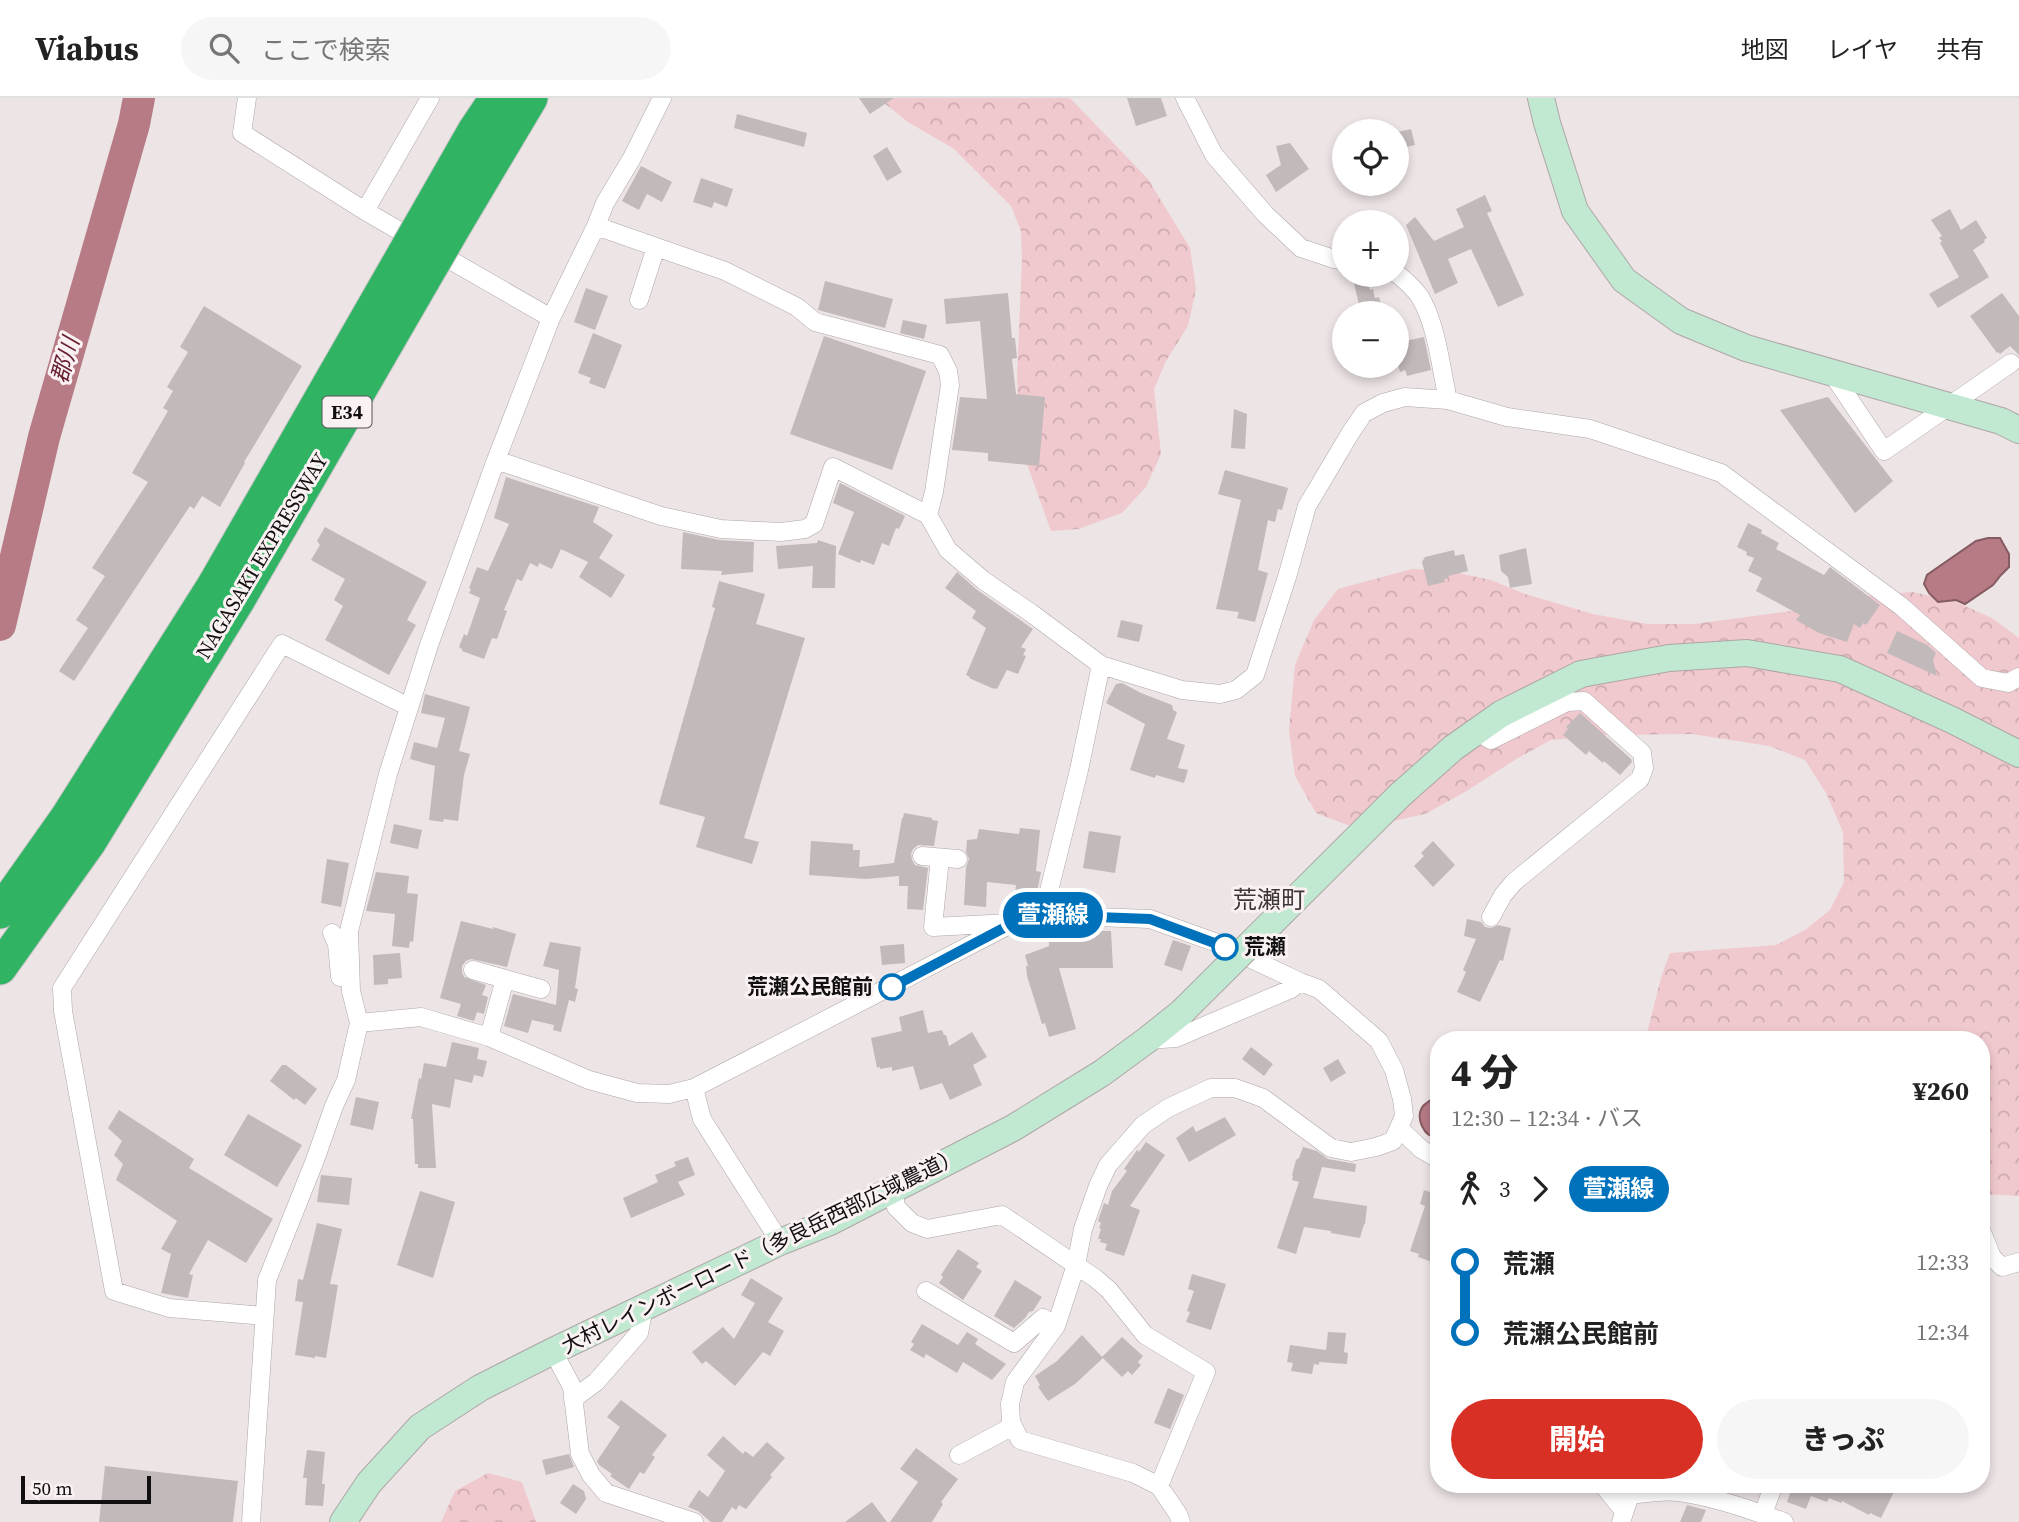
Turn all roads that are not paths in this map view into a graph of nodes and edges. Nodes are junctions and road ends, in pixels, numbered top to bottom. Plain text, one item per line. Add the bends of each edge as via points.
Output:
1 (247, 98) edge
2 (430, 98) edge
3 (496, 98) edge
4 (531, 98) edge
5 (662, 98) edge
6 (1185, 98) edge
7 (1541, 98) edge
8 (365, 211) junction
9 (443, 216) junction
10 (596, 226) junction
11 (656, 247) junction
12 (1332, 259) edge
13 (1409, 283) edge
14 (639, 300) dead end
15 (551, 318) junction
16 (2015, 360) edge
17 (1830, 372) junction
18 (2019, 380) edge
19 (1448, 400) junction
20 (1948, 406) junction
21 (2019, 430) edge
22 (496, 460) junction
23 (928, 515) junction
24 (1101, 665) junction
25 (2019, 677) edge
26 (409, 707) junction
27 (1476, 731) junction
28 (2019, 754) edge
29 (940, 858) dead end
30 (19, 903) edge
31 (1043, 915) junction
32 (1491, 917) dead end
33 (1015, 922) junction
34 (332, 933) dead end
35 (0, 968) edge
36 (473, 970) dead end
37 (505, 979) junction
38 (351, 980) junction
39 (1300, 982) junction
40 (541, 989) dead end
41 (359, 1023) junction
42 (489, 1037) junction
43 (1147, 1040) junction
44 (694, 1088) junction
45 (1399, 1128) junction
46 (1430, 1154) edge
47 (893, 1190) junction
48 (780, 1242) junction
49 (1990, 1252) edge
50 (2019, 1262) edge
51 (1076, 1265) junction
52 (926, 1291) dead end
53 (644, 1307) junction
54 (264, 1316) junction
55 (1056, 1326) junction
56 (554, 1351) junction
57 (573, 1399) junction
58 (1013, 1426) junction
59 (959, 1455) dead end
60 (1159, 1486) junction
61 (1650, 1493) edge
62 (1683, 1493) edge
63 (1771, 1493) edge
64 (1627, 1503) edge
65 (1763, 1514) junction
66 (251, 1522) edge
67 (343, 1522) edge
68 (694, 1522) edge
69 (1181, 1522) edge
70 (1784, 1522) edge

1 - 8 street via 242,133
2 - 8 street
3 - 9 highway, NAGASAKI EXPRESSWAY / E34 via 474,131
4 - 9 highway, NAGASAKI EXPRESSWAY / E34
5 - 10 street
6 - 12 street via 1214,155 1265,214 1301,248
7 - 17 street via 1575,211 1624,280 1681,321 1746,348
8 - 15 street
9 - 30 highway, NAGASAKI EXPRESSWAY / E34, bridge via 227,591 67,817
10 - 11 street
10 - 15 street
11 - 14 street
11 - 23 street via 725,271 797,307 815,322 940,355 950,385
13 - 19 street via 1431,324
15 - 22 street
16 - 18 street
16 - 20 street
17 - 20 street
17 - 20 street via 1884,451
19 - 24 street via 1405,397 1364,413 1307,506 1255,675 1236,690 1220,694 1182,690
19 - 25 street via 1507,417 1590,429 1721,473 1901,606 1982,678 2008,683
20 - 21 street
22 - 23 street via 661,516 721,528 805,529 814,524 833,467
22 - 26 street
23 - 24 street via 948,550
24 - 31 street
26 - 38 street via 349,931
26 - 54 street via 282,644 62,988 114,1291 169,1308
27 - 28 street, 大村レインボーロード（多良岳西部広域農道） via 1501,713 1581,674 1669,658 1747,653 1840,669
27 - 32 street via 1491,740 1567,702 1584,701 1642,752 1644,768 1640,779 1514,882
27 - 43 street, 大村レインボーロード（多良岳西部広域農道）, bridge via 1400,795 1182,1012
29 - 33 street via 933,927
30 - 35 highway, NAGASAKI EXPRESSWAY / E34
31 - 33 street
31 - 39 street via 1150,919 1220,944
33 - 44 street
34 - 38 street via 340,978
36 - 37 street
37 - 40 street
37 - 42 street
38 - 41 street
39 - 43 street via 1176,1038
39 - 45 street via 1319,989 1379,1041 1402,1098 1404,1116
41 - 42 street via 421,1017
41 - 54 street via 346,1080 267,1280
42 - 44 street via 589,1080 637,1093 669,1094
43 - 47 street, 大村レインボーロード（多良岳西部広域農道） via 1013,1128
44 - 48 street via 702,1119
45 - 46 street
45 - 51 street via 1393,1141 1376,1147 1351,1152 1332,1148 1263,1098 1235,1088 1210,1088 1143,1125 1108,1165 1083,1229
47 - 48 street, 大村レインボーロード（多良岳西部広域農道）
47 - 51 street via 896,1207 912,1223 927,1229 1002,1215
48 - 53 street, 大村レインボーロード（多良岳西部広域農道）
49 - 50 street via 2002,1267
51 - 55 street
51 - 60 street via 1109,1290 1145,1335 1206,1372
52 - 55 street via 1014,1343 1043,1318
53 - 56 street, 大村レインボーロード（多良岳西部広域農道）
53 - 57 street via 639,1333 596,1382
54 - 66 street
55 - 58 street via 1014,1382
56 - 57 street
56 - 67 street, 大村レインボーロード（多良岳西部広域農道） via 480,1388 420,1427 369,1483
57 - 68 street via 580,1454 606,1493
58 - 59 street
58 - 60 street via 1020,1440 1133,1473
60 - 69 street
61 - 64 street
62 - 65 street
63 - 65 street
65 - 70 street

